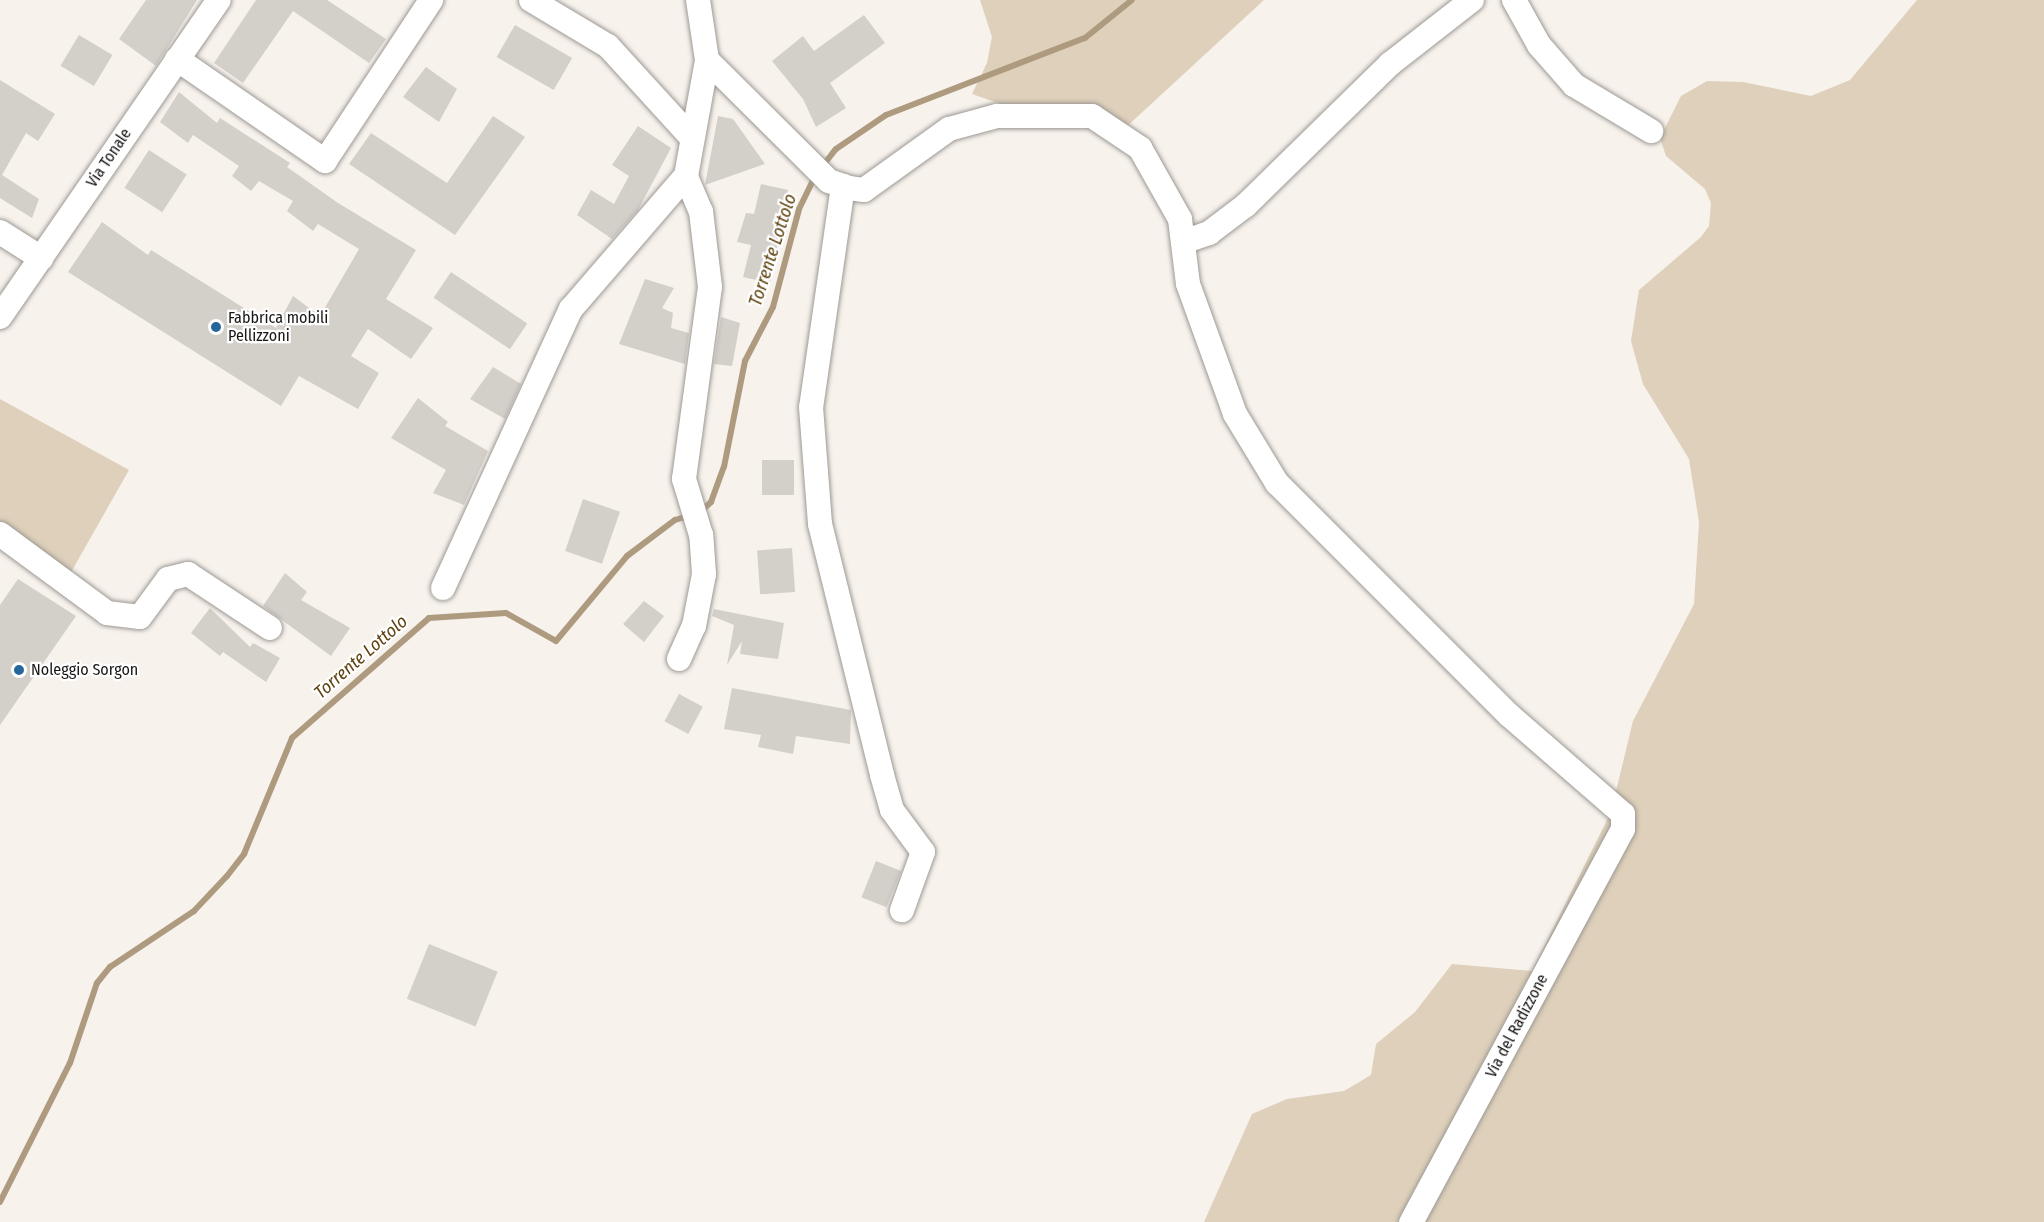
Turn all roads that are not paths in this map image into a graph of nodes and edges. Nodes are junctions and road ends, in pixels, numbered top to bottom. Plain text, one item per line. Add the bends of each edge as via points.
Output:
1 (219, 0) edge
2 (431, 0) edge
3 (531, 0) edge
4 (698, 0) edge
5 (1472, 0) edge
6 (1514, 0) edge
7 (177, 59) junction
8 (707, 60) junction
9 (1650, 131) dead end
10 (692, 138) junction
11 (686, 176) junction
12 (836, 184) junction
13 (0, 232) edge
14 (1183, 242) junction
15 (41, 258) junction
16 (0, 317) edge
17 (0, 534) edge
18 (443, 588) dead end
19 (270, 628) dead end
20 (679, 659) dead end
21 (902, 910) dead end
22 (1411, 1222) edge

1 - 7 street, Via Tonale
2 - 7 street via 325,161
3 - 10 street via 608,46
4 - 8 street
5 - 14 street via 1390,63 1245,205 1209,233
6 - 9 street via 1539,45 1574,85
7 - 15 street, Via Tonale
8 - 10 street
8 - 12 street
10 - 11 street
11 - 18 street via 571,309
11 - 20 street via 700,212 710,287 684,478 701,535 704,574 694,627
12 - 14 street via 864,190 949,129 997,116 1092,116 1140,148 1180,219
12 - 21 street via 812,419 820,524 892,810 923,852
13 - 15 street
14 - 22 street, Via del Radizzone via 1188,284 1234,414 1277,483 1509,715 1623,814 1623,829
15 - 16 street, Via Tonale
17 - 19 street via 107,613 140,617 168,579 188,574

